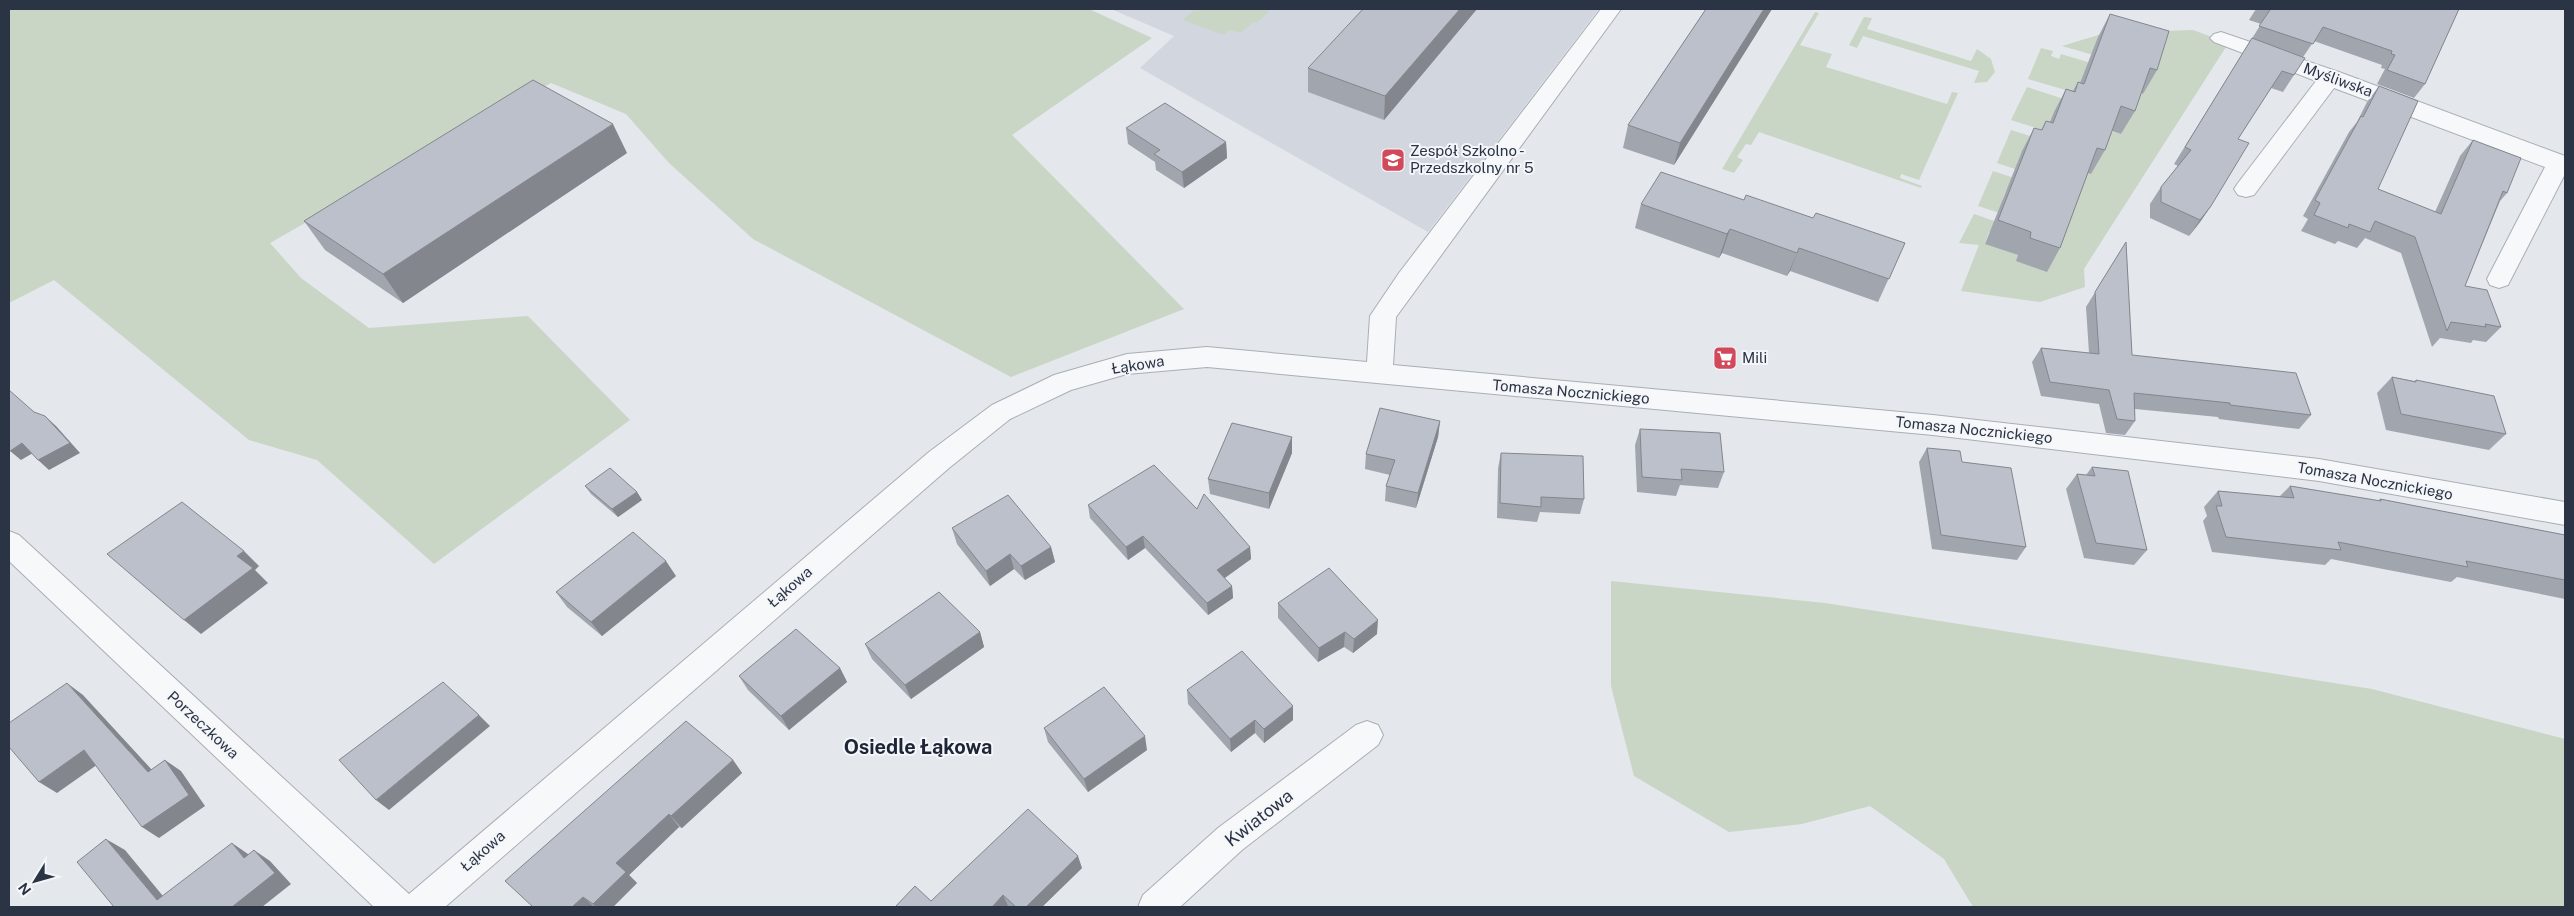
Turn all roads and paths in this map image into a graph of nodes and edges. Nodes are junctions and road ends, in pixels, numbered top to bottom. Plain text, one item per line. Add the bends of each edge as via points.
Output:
1 (1611, 9) edge
2 (2221, 38) dead end
3 (2331, 77) junction
4 (2562, 164) edge
5 (2246, 189) dead end
6 (2500, 279) dead end
7 (1207, 357) joint
8 (1379, 374) junction
9 (2565, 514) edge
10 (9, 543) edge
11 (1367, 735) dead end
12 (398, 907) edge
13 (418, 907) edge
14 (1156, 907) edge

1 - 8 street via 1383,316
2 - 3 street, Myśliwska
3 - 4 street, Myśliwska
3 - 5 street
4 - 6 street
7 - 8 street, Tomasza Nocznickiego
7 - 13 street, Łąkowa via 1127,364 1063,382 1001,412 823,558
8 - 9 street, Tomasza Nocznickiego via 1933,424 2319,470
10 - 12 street, Porzeczkowa
11 - 14 street, Kwiatowa via 1230,839

